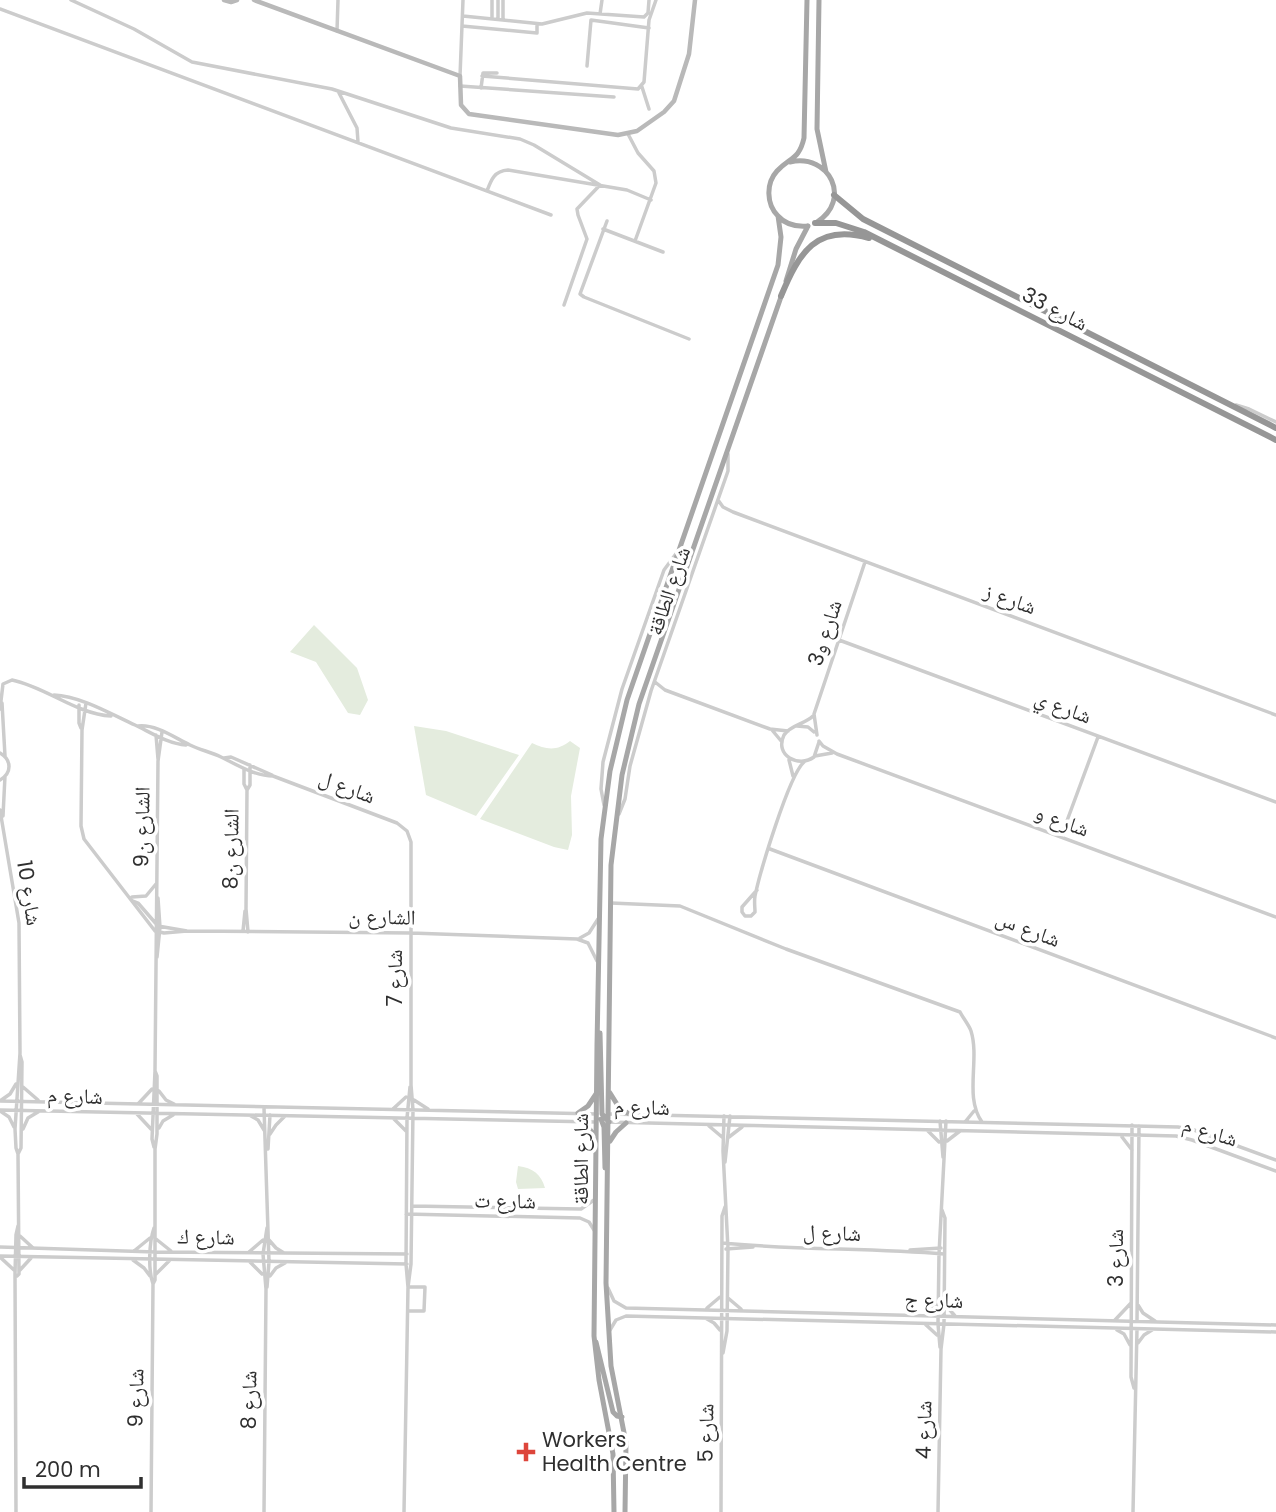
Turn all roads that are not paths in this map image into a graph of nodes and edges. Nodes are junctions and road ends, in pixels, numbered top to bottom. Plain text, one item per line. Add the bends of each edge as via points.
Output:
1 (71, 0) edge
2 (224, 0) edge
3 (237, 0) edge
4 (254, 0) edge
5 (338, 0) edge
6 (463, 0) edge
7 (492, 0) edge
8 (501, 0) edge
9 (602, 0) edge
10 (649, 0) edge
11 (656, 0) edge
12 (695, 0) edge
13 (807, 0) edge
14 (819, 0) edge
15 (0, 9) edge
16 (600, 13) junction
17 (463, 16) junction
18 (492, 19) junction
19 (500, 19) junction
20 (537, 24) junction
21 (462, 26) junction
22 (649, 28) junction
23 (337, 31) junction
24 (587, 66) dead end
25 (497, 74) dead end
26 (460, 76) junction
27 (482, 76) junction
28 (460, 86) junction
29 (642, 87) junction
30 (481, 88) junction
31 (338, 91) junction
32 (614, 97) dead end
33 (649, 109) dead end
34 (628, 134) junction
35 (358, 142) junction
36 (790, 162) junction
37 (826, 172) junction
38 (600, 185) junction
39 (487, 191) junction
40 (834, 195) junction
41 (651, 200) junction
42 (551, 215) dead end
43 (778, 216) junction
44 (607, 221) dead end
45 (811, 225) junction
46 (603, 229) junction
47 (635, 241) junction
48 (889, 246) junction
49 (663, 252) dead end
50 (781, 296) junction
51 (564, 305) dead end
52 (689, 339) dead end
53 (1231, 405) junction
54 (1276, 422) edge
55 (1276, 428) edge
56 (1276, 440) edge
57 (727, 450) junction
58 (718, 500) junction
59 (713, 512) junction
60 (733, 512) junction
61 (865, 562) junction
62 (839, 640) junction
63 (655, 680) junction
64 (665, 690) junction
65 (651, 691) junction
66 (2, 692) edge
67 (54, 695) junction
68 (79, 701) junction
69 (86, 703) junction
70 (79, 707) junction
71 (0, 709) edge
72 (85, 709) junction
73 (814, 714) junction
74 (1276, 715) edge
75 (113, 716) junction
76 (797, 726) junction
77 (770, 729) junction
78 (82, 730) junction
79 (788, 731) junction
80 (156, 733) junction
81 (162, 735) junction
82 (817, 735) junction
83 (1098, 737) junction
84 (819, 741) junction
85 (782, 742) junction
86 (0, 753) edge
87 (837, 754) junction
88 (5, 757) junction
89 (814, 757) junction
90 (788, 758) junction
91 (158, 761) junction
92 (804, 762) junction
93 (244, 765) junction
94 (250, 768) junction
95 (5, 776) junction
96 (0, 780) edge
97 (793, 780) junction
98 (247, 790) junction
99 (1276, 803) edge
100 (0, 810) edge
101 (2, 822) junction
102 (615, 822) junction
103 (407, 831) joint
104 (1060, 837) junction
105 (769, 849) junction
106 (157, 882) junction
107 (757, 890) junction
108 (129, 896) junction
109 (611, 903) junction
110 (599, 917) junction
111 (1276, 917) edge
112 (157, 929) junction
113 (246, 932) junction
114 (411, 933) junction
115 (577, 939) junction
116 (598, 965) junction
117 (598, 1020) junction
118 (1276, 1038) edge
119 (20, 1053) junction
120 (16, 1083) junction
121 (411, 1085) junction
122 (22, 1086) junction
123 (155, 1088) junction
124 (609, 1088) junction
125 (597, 1091) junction
126 (408, 1096) junction
127 (413, 1099) junction
128 (0, 1101) edge
129 (16, 1102) junction
130 (22, 1102) junction
131 (43, 1102) junction
132 (137, 1105) junction
133 (155, 1106) junction
134 (179, 1106) junction
135 (264, 1108) junction
136 (271, 1108) junction
137 (339, 1109) junction
138 (390, 1109) junction
139 (0, 1110) edge
140 (16, 1110) junction
141 (22, 1110) junction
142 (42, 1110) junction
143 (407, 1110) junction
144 (414, 1110) junction
145 (429, 1110) junction
146 (974, 1111) junction
147 (135, 1113) junction
148 (578, 1113) junction
149 (155, 1114) junction
150 (174, 1114) junction
151 (603, 1114) junction
152 (249, 1115) junction
153 (264, 1115) junction
154 (632, 1115) junction
155 (270, 1116) junction
156 (285, 1116) junction
157 (724, 1116) junction
158 (730, 1116) junction
159 (338, 1117) junction
160 (784, 1117) junction
161 (392, 1118) junction
162 (407, 1118) junction
163 (413, 1118) junction
164 (425, 1119) junction
165 (884, 1120) junction
166 (579, 1121) junction
167 (940, 1121) junction
168 (946, 1121) junction
169 (603, 1122) junction
170 (965, 1122) junction
171 (982, 1122) junction
172 (626, 1123) junction
173 (708, 1125) junction
174 (1132, 1125) junction
175 (723, 1126) junction
176 (729, 1126) junction
177 (743, 1126) junction
178 (1139, 1126) junction
179 (784, 1127) junction
180 (15, 1129) junction
181 (413, 1129) junction
182 (884, 1129) junction
183 (925, 1130) junction
184 (940, 1130) junction
185 (946, 1130) junction
186 (962, 1130) junction
187 (265, 1132) junction
188 (407, 1132) junction
189 (155, 1133) junction
190 (21, 1134) junction
191 (270, 1136) junction
192 (1120, 1136) junction
193 (1133, 1136) junction
194 (1139, 1137) junction
195 (1149, 1137) junction
196 (726, 1139) junction
197 (597, 1140) junction
198 (943, 1143) junction
199 (609, 1144) junction
200 (1139, 1150) junction
201 (267, 1151) junction
202 (1133, 1152) junction
203 (18, 1154) junction
204 (1267, 1157) junction
205 (1276, 1160) edge
206 (1264, 1166) junction
207 (1276, 1171) edge
208 (607, 1192) junction
209 (596, 1195) junction
210 (406, 1206) junction
211 (412, 1206) junction
212 (498, 1207) junction
213 (725, 1207) junction
214 (406, 1214) junction
215 (412, 1215) junction
216 (498, 1217) junction
217 (727, 1232) junction
218 (596, 1233) junction
219 (18, 1236) junction
220 (154, 1238) junction
221 (266, 1240) junction
222 (722, 1243) junction
223 (728, 1243) junction
224 (740, 1244) junction
225 (2, 1247) edge
226 (755, 1247) junction
227 (17, 1248) junction
228 (34, 1248) junction
229 (942, 1248) junction
230 (722, 1249) junction
231 (728, 1249) junction
232 (737, 1249) junction
233 (908, 1250) junction
234 (134, 1251) junction
235 (153, 1252) junction
236 (172, 1252) junction
237 (248, 1253) junction
238 (263, 1254) junction
239 (269, 1254) junction
240 (286, 1254) junction
241 (406, 1254) junction
242 (412, 1254) junction
243 (941, 1254) junction
244 (0, 1256) edge
245 (17, 1256) junction
246 (33, 1257) junction
247 (131, 1259) junction
248 (153, 1260) junction
249 (170, 1260) junction
250 (245, 1260) junction
251 (263, 1261) junction
252 (269, 1262) junction
253 (287, 1263) junction
254 (727, 1263) junction
255 (409, 1264) junction
256 (17, 1273) junction
257 (153, 1276) junction
258 (267, 1278) junction
259 (606, 1283) junction
260 (408, 1287) junction
261 (721, 1296) junction
262 (727, 1297) junction
263 (938, 1300) junction
264 (944, 1301) junction
265 (1132, 1301) junction
266 (1137, 1303) junction
267 (705, 1309) junction
268 (665, 1310) junction
269 (724, 1310) junction
270 (743, 1310) junction
271 (408, 1311) junction
272 (788, 1311) junction
273 (843, 1314) junction
274 (925, 1315) junction
275 (938, 1316) junction
276 (944, 1316) junction
277 (665, 1317) junction
278 (956, 1317) junction
279 (702, 1318) junction
280 (724, 1318) junction
281 (740, 1318) junction
282 (1276, 1319) edge
283 (787, 1320) junction
284 (1115, 1321) junction
285 (1134, 1321) junction
286 (843, 1322) junction
287 (1156, 1322) junction
288 (923, 1323) junction
289 (938, 1324) junction
290 (944, 1324) junction
291 (1268, 1324) junction
292 (954, 1325) junction
293 (1276, 1325) edge
294 (1112, 1328) junction
295 (1134, 1329) junction
296 (1154, 1329) junction
297 (721, 1331) junction
298 (727, 1331) junction
299 (1276, 1334) edge
300 (594, 1335) junction
301 (607, 1335) junction
302 (941, 1335) junction
303 (1134, 1346) junction
304 (723, 1355) junction
305 (622, 1417) junction
306 (614, 1511) edge
307 (16, 1512) edge
308 (151, 1512) edge
309 (264, 1512) edge
310 (404, 1512) edge
311 (625, 1512) edge
312 (721, 1512) edge
313 (938, 1512) edge
314 (1133, 1512) edge

1 - 31 street via 196,63
2 - 3 street
4 - 23 street
5 - 23 street
6 - 17 street
7 - 18 street
8 - 19 street
9 - 16 street
10 - 16 street via 643,17
11 - 22 street
12 - 34 street via 688,59 674,101
13 - 36 main road via 804,138 800,152
14 - 37 main road via 817,129
15 - 35 street
16 - 20 street
17 - 18 street
17 - 21 street
18 - 19 street
19 - 20 street
20 - 21 street via 537,33
21 - 26 street
22 - 24 street via 591,20
22 - 29 street
23 - 26 street
25 - 27 street
26 - 28 street
27 - 29 street via 633,90
27 - 30 street
28 - 30 street
28 - 34 street via 461,105 469,114
29 - 33 street
30 - 32 street
31 - 35 street via 356,126
31 - 38 street via 451,128 525,141
34 - 41 street via 654,171
35 - 39 street
36 - 37 main road via 813,163
36 - 43 main road via 777,171 769,186 770,202
37 - 40 main road
38 - 39 street via 505,170 494,176
38 - 41 street via 631,190
38 - 51 street via 578,209 587,239
39 - 42 street
40 - 45 main road via 827,215
40 - 53 highway, شارع 33 via 863,219
41 - 47 street
43 - 45 main road via 789,224
43 - 110 main road, شارع الطاقة via 778,265 617,735 604,805
44 - 46 street
45 - 48 highway, شارع 33 via 850,226
45 - 50 main road, شارع الطاقة via 796,249
46 - 47 street
46 - 52 street via 580,294
47 - 49 street
48 - 50 highway via 854,234 824,237 800,256
48 - 56 highway, شارع 33
50 - 57 main road, شارع الطاقة
53 - 54 street
53 - 55 highway, شارع 33
57 - 58 street, شارع الطاقة via 727,471
57 - 102 main road, شارع الطاقة via 639,704
58 - 59 street, شارع الطاقة
58 - 60 street, شارع ز
59 - 60 street, شارع ز
59 - 63 street, شارع الطاقة
60 - 61 street, شارع ز
61 - 62 street, شارع و3
61 - 74 street, شارع ز
62 - 73 street, شارع و3
62 - 83 street, شارع ي
63 - 64 street
63 - 65 street, شارع الطاقة
64 - 65 street
64 - 77 street
65 - 102 street, شارع الطاقة
66 - 67 street, شارع ل via 4,684 16,681
66 - 71 street
66 - 88 street
67 - 68 street, شارع ل
67 - 70 street, شارع ل
68 - 69 street, شارع ل
68 - 70 street
69 - 72 street
69 - 75 street, شارع ل
70 - 72 street, شارع ل
70 - 78 street
72 - 75 street, شارع ل
72 - 78 street
73 - 76 street
73 - 82 street, شارع و3
75 - 80 street, شارع ل
76 - 79 street
76 - 82 street via 808,727
77 - 79 street
77 - 85 street
78 - 108 street via 83,839
79 - 85 street
80 - 81 street, شارع ل
80 - 91 street, الشارع ن9
81 - 91 street, الشارع ن9
81 - 93 street, شارع ل
82 - 84 street
83 - 99 street, شارع ي
83 - 104 street
84 - 87 street, شارع و
84 - 89 street
85 - 90 street
86 - 88 street
87 - 89 street, شارع و
87 - 104 street, شارع و
88 - 95 street, شارع 10 via 9,765
89 - 92 street
90 - 92 street
90 - 97 street
91 - 106 street, الشارع ن9
92 - 97 street
93 - 94 street, شارع ل
93 - 98 street, الشارع ن8
94 - 98 street, الشارع ن8
94 - 103 street, شارع ل via 397,823
95 - 96 street
95 - 101 street, شارع 10
97 - 105 street
98 - 113 street, الشارع ن8
100 - 101 street, شارع 10
101 - 119 street, شارع 10 via 19,923
102 - 109 main road, شارع الطاقة
103 - 114 street, شارع 7 via 411,842
104 - 111 street, شارع و
105 - 107 street
105 - 118 street, شارع س
106 - 108 street via 146,896
106 - 112 street, الشارع ن9
107 - 107 street via 742,907 745,916 755,912
108 - 112 street
109 - 124 main road, شارع الطاقة
109 - 146 street via 680,906 960,1012 971,1030
110 - 115 street via 589,933
110 - 116 main road, شارع الطاقة
112 - 113 street, الشارع ن
112 - 123 street, شارع 9
113 - 114 street, الشارع ن
114 - 115 street, الشارع ن
114 - 121 street, شارع 7
115 - 116 street via 592,948
116 - 117 main road, شارع الطاقة
117 - 125 main road, شارع الطاقة
117 - 151 main road
119 - 120 street, شارع 10
119 - 122 street, شارع 10
120 - 128 street
120 - 129 street, شارع 10
121 - 126 street, شارع 7
121 - 127 street, شارع 7
122 - 130 street, شارع 10
122 - 131 street
123 - 132 street
123 - 133 street, شارع 9
123 - 134 street
124 - 151 main road, شارع الطاقة
124 - 154 main road via 616,1104
125 - 148 main road
125 - 151 main road, شارع الطاقة
126 - 138 street
126 - 143 street, شارع 7
127 - 144 street, شارع 7
127 - 145 street
128 - 129 street, شارع م
129 - 130 street, شارع م
129 - 140 street, شارع 10
130 - 131 street, شارع م
130 - 141 street, شارع 10
131 - 132 street, شارع م
132 - 133 street, شارع م
133 - 134 street, شارع م
133 - 149 street, شارع 9
134 - 135 street, شارع م
135 - 136 street, شارع م
135 - 153 street, شارع 8
136 - 137 street, شارع م
136 - 155 street, شارع 8
137 - 138 street, شارع م
137 - 159 street
138 - 143 street, شارع م
139 - 140 street, شارع م
139 - 180 street
140 - 141 street, شارع م
140 - 180 street, شارع 10
141 - 142 street, شارع م
141 - 190 street, شارع 10
142 - 147 street, شارع م
142 - 190 street via 28,1118
143 - 144 street, شارع م
143 - 162 street, شارع 7
144 - 145 street, شارع م
144 - 163 street, شارع 7
145 - 148 street, شارع م
146 - 170 street
146 - 171 street
147 - 149 street, شارع م
147 - 189 street
148 - 151 street, شارع م
149 - 150 street, شارع م
149 - 189 street, شارع 9
150 - 152 street, شارع م
150 - 189 street
151 - 154 street, شارع م
151 - 169 main road, شارع الطاقة
151 - 169 main road
152 - 153 street, شارع م
152 - 187 street
153 - 155 street, شارع م
153 - 187 street, شارع 8
154 - 157 street, شارع م
155 - 156 street, شارع م
155 - 191 street, شارع 8
156 - 159 street, شارع م
156 - 191 street, شارع 8
157 - 158 street, شارع م
157 - 175 street, شارع 5
158 - 160 street, شارع م
158 - 176 street, شارع 5
159 - 161 street, شارع م
160 - 165 street, شارع م
160 - 179 street
161 - 162 street, شارع م
161 - 188 street
162 - 163 street, شارع م
162 - 188 street, شارع 7
163 - 164 street, شارع م
163 - 181 street, شارع 7
164 - 166 street, شارع م
164 - 181 street
165 - 167 street, شارع م
165 - 182 street
166 - 169 street, شارع م
166 - 197 main road
167 - 168 street, شارع م
167 - 184 street, شارع 4
168 - 170 street, شارع م
168 - 185 street, شارع 4
169 - 172 street, شارع م
169 - 197 main road, شارع الطاقة
169 - 199 main road, شارع الطاقة
169 - 208 main road
170 - 171 street, شارع م
171 - 174 street, شارع م
172 - 173 street, شارع م
172 - 199 main road
173 - 175 street, شارع م
173 - 196 street
174 - 178 street, شارع م
174 - 193 street, شارع 3
175 - 176 street, شارع م
175 - 196 street, شارع 5
176 - 177 street, شارع م
176 - 196 street, شارع 5
177 - 179 street, شارع م
177 - 196 street
178 - 194 street, شارع 3
178 - 204 street, شارع م via 1186,1128
179 - 182 street, شارع م
180 - 203 street, شارع 10
181 - 211 street, شارع 7
182 - 183 street, شارع م
183 - 184 street, شارع م
183 - 198 street
184 - 185 street, شارع م
184 - 198 street, شارع 4
185 - 186 street, شارع م
185 - 198 street, شارع 4
186 - 192 street, شارع م
186 - 198 street
187 - 201 street, شارع 8
188 - 210 street, شارع 7
189 - 220 street, شارع 9
190 - 203 street, شارع 10
191 - 201 street, شارع 8
192 - 193 street, شارع م
192 - 202 street
193 - 194 street, شارع م
193 - 202 street, شارع 3
194 - 195 street, شارع م
194 - 200 street, شارع 3
195 - 200 street
195 - 206 street, شارع م via 1184,1138
196 - 213 street, شارع 5
197 - 209 main road, شارع الطاقة
198 - 229 street, شارع 4
199 - 208 main road, شارع الطاقة
200 - 266 street, شارع 3
201 - 221 street, شارع 8
202 - 265 street, شارع 3
203 - 219 street, شارع 10
204 - 205 street, شارع م
204 - 206 street
206 - 207 street, شارع م
208 - 259 main road, شارع الطاقة
209 - 212 street, شارع ت via 581,1209
209 - 218 main road, شارع الطاقة
210 - 211 street, شارع ت
210 - 214 street, شارع 7
211 - 212 street, شارع ت
211 - 215 street, شارع 7
212 - 216 street
213 - 217 street, شارع 5
213 - 222 street, شارع 5
214 - 215 street, شارع ت
214 - 241 street, شارع 7
215 - 216 street, شارع ت
215 - 242 street, شارع 7
216 - 218 street, شارع ت via 580,1218
217 - 223 street, شارع 5
217 - 224 street
218 - 300 main road, شارع الطاقة
219 - 225 street
219 - 227 street, شارع 10
219 - 228 street
220 - 234 street
220 - 235 street, شارع 9
220 - 236 street
221 - 237 street
221 - 238 street, شارع 8
221 - 239 street, شارع 8
221 - 240 street
222 - 223 street, شارع ل
222 - 230 street, شارع 5
223 - 224 street, شارع ل
223 - 231 street, شارع 5
224 - 226 street, شارع ل
225 - 227 street, شارع ك
226 - 232 street, شارع ل
226 - 233 street, شارع ل
227 - 228 street, شارع ك
227 - 245 street, شارع 10
228 - 234 street, شارع ك
229 - 233 street, شارع ل
229 - 243 street, شارع 4
230 - 231 street, شارع ل
230 - 261 street, شارع 5
231 - 232 street, شارع ل
231 - 254 street, شارع 5
232 - 254 street
233 - 243 street, شارع ل
234 - 235 street, شارع ك
235 - 236 street, شارع ك
235 - 248 street, شارع 9
236 - 237 street, شارع ك
237 - 238 street, شارع ك
238 - 239 street, شارع ك
238 - 251 street, شارع 8
239 - 240 street, شارع ك
239 - 252 street, شارع 8
240 - 241 street, شارع ك
241 - 242 street, شارع ك
241 - 255 street, شارع 7
242 - 255 street, شارع 7
243 - 263 street, شارع 4
243 - 264 street, شارع 4
244 - 245 street, شارع ك
244 - 256 street
245 - 246 street, شارع ك
245 - 256 street, شارع 10
246 - 247 street, شارع ك
246 - 256 street
247 - 248 street, شارع ك
247 - 257 street
248 - 249 street, شارع ك
248 - 257 street, شارع 9
249 - 250 street, شارع ك
249 - 257 street
250 - 251 street, شارع ك
250 - 258 street
251 - 252 street, شارع ك
251 - 258 street, شارع 8
252 - 253 street, شارع ك
252 - 258 street, شارع 8
253 - 255 street, شارع ك
253 - 258 street
254 - 262 street, شارع 5
255 - 260 street, شارع 7
256 - 307 street, شارع 10
257 - 308 street, شارع 9
258 - 309 street, شارع 8
259 - 268 street, شارع ج via 619,1306
259 - 301 main road, شارع الطاقة
260 - 271 street, شارع 7
260 - 271 street via 425,1287 424,1311
261 - 267 street
261 - 269 street, شارع 5
262 - 269 street, شارع 5
262 - 270 street
263 - 274 street
263 - 275 street, شارع 4
264 - 276 street, شارع 4
264 - 278 street
265 - 284 street
265 - 285 street, شارع 3
266 - 285 street, شارع 3
266 - 287 street
267 - 268 street, شارع ج
267 - 269 street, شارع ج
268 - 277 street
269 - 270 street, شارع ج
269 - 280 street, شارع 5
270 - 272 street, شارع ج
271 - 310 street, شارع 7
272 - 273 street, شارع ج
272 - 283 street
273 - 274 street, شارع ج
273 - 286 street
274 - 275 street, شارع ج
275 - 276 street, شارع ج
275 - 289 street, شارع 4
276 - 278 street, شارع ج
276 - 290 street, شارع 4
277 - 279 street, شارع ج
277 - 301 street, شارع ج via 620,1317
278 - 284 street, شارع ج
279 - 280 street, شارع ج
279 - 297 street
280 - 281 street, شارع ج
280 - 297 street, شارع 5
280 - 298 street, شارع 5
281 - 283 street, شارع ج
281 - 298 street
282 - 291 street
283 - 286 street, شارع ج
284 - 285 street, شارع ج
285 - 287 street, شارع ج
285 - 295 street, شارع 3
286 - 288 street, شارع ج
287 - 291 street, شارع ج
288 - 289 street, شارع ج
288 - 302 street
289 - 290 street, شارع ج
289 - 302 street, شارع 4
290 - 292 street, شارع ج
290 - 302 street, شارع 4
291 - 293 street, شارع ج
292 - 294 street, شارع ج
292 - 302 street
294 - 295 street, شارع ج
294 - 303 street
295 - 296 street, شارع ج
295 - 303 street, شارع 3
296 - 299 street, شارع ج
296 - 303 street
297 - 304 street, شارع 5
298 - 304 street, شارع 5
300 - 305 main road via 613,1412
300 - 306 main road, شارع الطاقة via 613,1454
301 - 305 main road, شارع الطاقة
302 - 313 street, شارع 4
303 - 314 street, شارع 3
304 - 312 street, شارع 5
305 - 311 main road, شارع الطاقة

